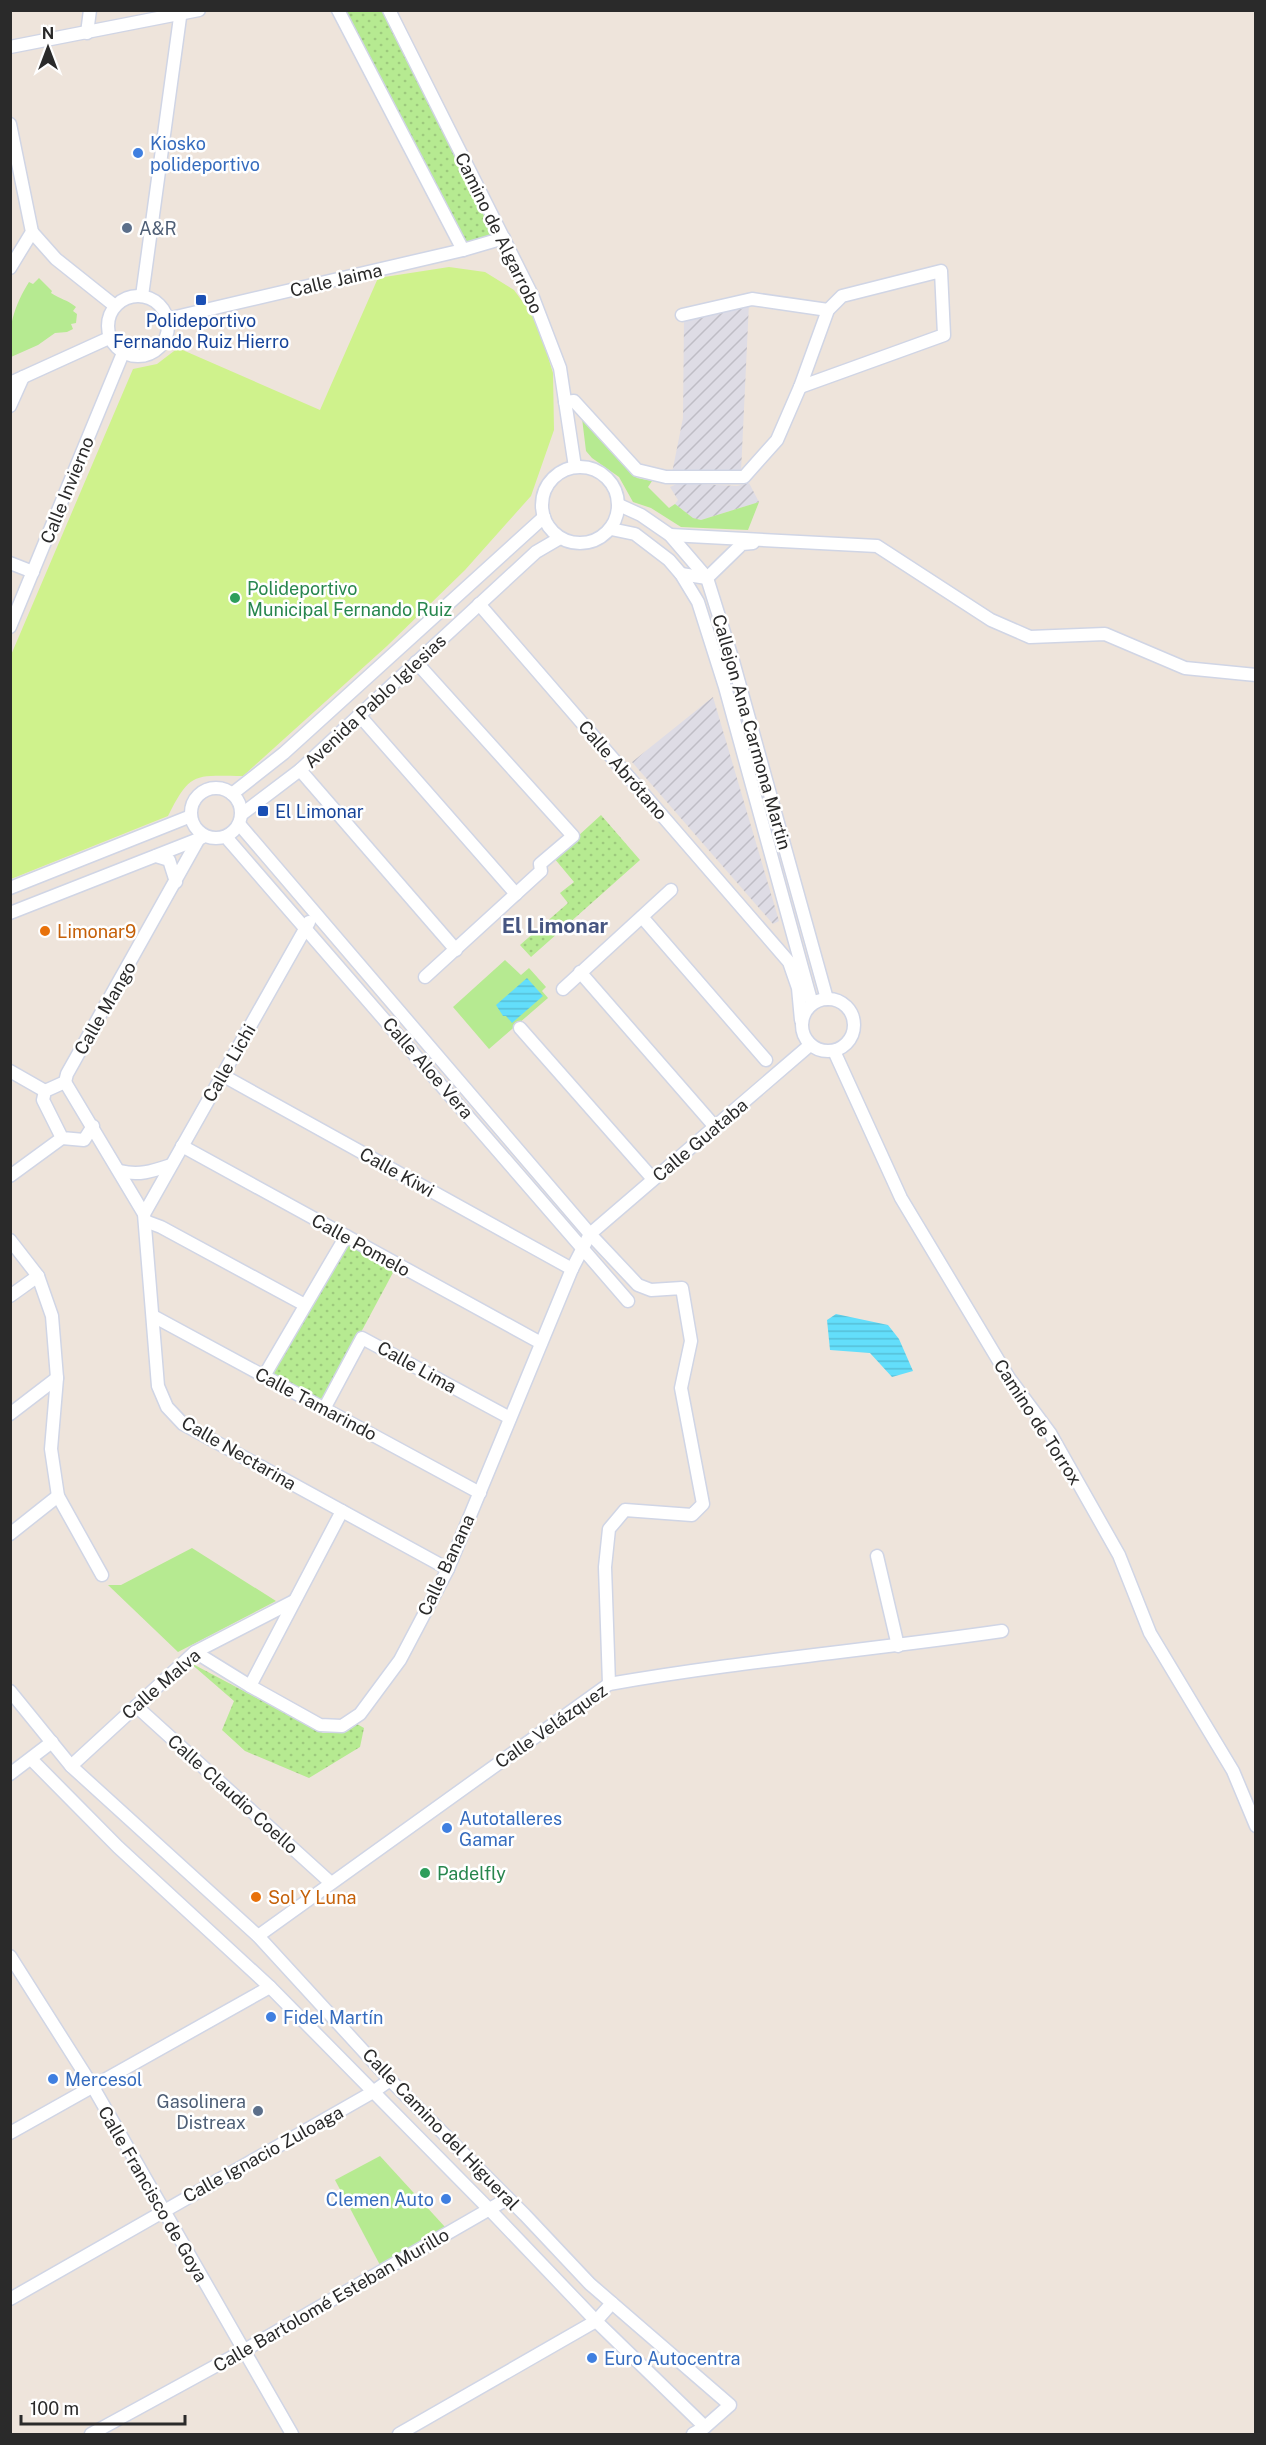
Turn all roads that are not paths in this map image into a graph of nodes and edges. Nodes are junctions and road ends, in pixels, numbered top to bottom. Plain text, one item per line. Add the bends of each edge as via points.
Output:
1 (90, 10) edge
2 (199, 10) edge
3 (339, 10) edge
4 (389, 10) edge
5 (181, 13) edge
6 (87, 33) junction
7 (10, 47) edge
8 (10, 124) edge
9 (32, 232) junction
10 (504, 238) junction
11 (463, 250) junction
12 (10, 268) edge
13 (142, 296) junction
14 (115, 306) junction
15 (828, 310) junction
16 (682, 315) dead end
17 (168, 319) junction
18 (109, 338) junction
19 (123, 353) junction
20 (23, 377) junction
21 (10, 382) edge
22 (800, 387) junction
23 (565, 402) junction
24 (10, 406) edge
25 (575, 467) junction
26 (619, 505) junction
27 (544, 517) junction
28 (611, 529) junction
29 (670, 535) junction
30 (560, 538) junction
31 (777, 539) junction
32 (10, 562) edge
33 (33, 572) junction
34 (681, 574) junction
35 (707, 578) junction
36 (479, 604) junction
37 (10, 627) edge
38 (416, 662) junction
39 (1256, 675) edge
40 (359, 715) junction
41 (300, 770) junction
42 (232, 794) junction
43 (191, 816) junction
44 (241, 819) junction
45 (226, 837) junction
46 (201, 838) junction
47 (156, 856) junction
48 (176, 882) junction
49 (10, 888) edge
50 (671, 891) dead end
51 (516, 894) junction
52 (313, 911) junction
53 (10, 913) edge
54 (642, 917) junction
55 (306, 928) junction
56 (791, 928) junction
57 (767, 936) junction
58 (456, 950) junction
59 (580, 972) junction
60 (425, 977) dead end
61 (563, 988) dead end
62 (827, 999) junction
63 (812, 1004) junction
64 (801, 1020) junction
65 (520, 1028) dead end
66 (810, 1045) junction
67 (834, 1051) junction
68 (766, 1060) dead end
69 (10, 1071) edge
70 (222, 1075) junction
71 (65, 1082) junction
72 (45, 1091) junction
73 (93, 1126) junction
74 (716, 1128) junction
75 (62, 1138) junction
76 (182, 1146) junction
77 (171, 1165) junction
78 (120, 1171) junction
79 (10, 1176) edge
80 (653, 1179) junction
81 (145, 1217) junction
82 (590, 1234) junction
83 (345, 1236) junction
84 (10, 1240) edge
85 (584, 1247) junction
86 (572, 1269) junction
87 (38, 1276) junction
88 (10, 1296) edge
89 (628, 1301) dead end
90 (305, 1305) junction
91 (153, 1316) junction
92 (541, 1343) junction
93 (264, 1376) junction
94 (57, 1378) junction
95 (324, 1408) junction
96 (10, 1414) edge
97 (510, 1418) junction
98 (480, 1492) junction
99 (58, 1496) junction
100 (342, 1511) junction
101 (10, 1533) edge
102 (877, 1556) dead end
103 (448, 1569) junction
104 (102, 1575) dead end
105 (294, 1601) junction
106 (1002, 1630) dead end
107 (898, 1646) junction
108 (195, 1652) junction
109 (609, 1684) junction
110 (250, 1686) junction
111 (10, 1691) edge
112 (136, 1706) junction
113 (52, 1742) junction
114 (30, 1759) junction
115 (70, 1766) junction
116 (10, 1774) edge
117 (1256, 1826) edge
118 (331, 1883) junction
119 (258, 1936) junction
120 (10, 1956) edge
121 (270, 1987) junction
122 (390, 2080) junction
123 (93, 2087) junction
124 (373, 2092) junction
125 (10, 2133) edge
126 (507, 2199) junction
127 (489, 2209) junction
128 (163, 2211) junction
129 (10, 2299) edge
130 (612, 2303) junction
131 (596, 2321) junction
132 (243, 2351) junction
133 (705, 2427) junction
134 (91, 2434) edge
135 (292, 2434) edge
136 (399, 2434) edge
137 (693, 2434) edge

1 - 6 street
2 - 5 street
3 - 11 street
4 - 10 street, Camino de Algarrobo
5 - 6 street
5 - 13 street
6 - 7 street
8 - 9 street
9 - 12 street
9 - 14 street via 56,259
10 - 11 street, Calle Jaima
10 - 23 street, Camino de Algarrobo via 532,295 560,368
11 - 17 street, Calle Jaima
13 - 14 street
13 - 17 street via 153,300
14 - 18 street via 109,316
15 - 16 street via 752,299
15 - 22 street
15 - 22 street via 842,296 941,271 944,335
17 - 19 street via 165,342 157,350 146,356
18 - 19 street
18 - 20 street
19 - 33 street, Calle Invierno
20 - 21 street
20 - 24 street
22 - 23 street via 777,440 744,477 666,477 637,470 574,401
23 - 25 street, Camino de Algarrobo
25 - 26 street via 594,470 610,481
25 - 27 street via 562,471 545,491
26 - 28 street
26 - 29 street, Callejon Ana Carmona Martin
27 - 30 street
27 - 42 street, Avenida Pablo Iglesias via 284,753
28 - 30 street via 587,543
28 - 34 street, Callejon Ana Carmona Martin via 635,534
29 - 31 street
29 - 35 street, Callejon Ana Carmona Martin
30 - 36 street, Avenida Pablo Iglesias via 536,552
31 - 35 street via 742,544
31 - 39 street via 877,546 991,620 1030,637 1105,634 1185,668
32 - 33 street
33 - 37 street, Calle Invierno
34 - 35 street
34 - 56 street, Callejon Ana Carmona Martin via 698,602 725,687
35 - 62 street, Callejon Ana Carmona Martin
36 - 38 street, Avenida Pablo Iglesias
36 - 57 street, Calle Abrótano
38 - 40 street, Avenida Pablo Iglesias
38 - 51 street via 573,836 540,864 541,871
40 - 41 street, Avenida Pablo Iglesias
40 - 51 street
41 - 44 street, Avenida Pablo Iglesias
41 - 58 street
42 - 43 street via 224,789 204,791 196,797
42 - 44 street via 240,803
43 - 46 street
43 - 49 street
44 - 45 street
44 - 52 street, Calle Aloe Vera
45 - 46 street
45 - 55 street, Calle Aloe Vera
46 - 47 street
46 - 48 street, Calle Mango
47 - 48 street via 169,860
47 - 53 street
48 - 71 street, Calle Mango
50 - 54 street
51 - 58 street
52 - 55 street, Calle Lichi
52 - 82 street, Calle Aloe Vera
54 - 59 street
54 - 68 street
55 - 70 street, Calle Lichi
55 - 85 street, Calle Aloe Vera
56 - 57 street via 781,937
56 - 63 street, Callejon Ana Carmona Martin
57 - 64 street, Calle Abrótano via 789,962 798,988
58 - 60 street
59 - 61 street
59 - 74 street
62 - 63 street
62 - 67 street via 848,1007 855,1028 850,1041
63 - 64 street
64 - 66 street via 802,1033
65 - 80 street
66 - 67 street via 825,1052
66 - 74 street, Calle Guataba
67 - 117 street, Camino de Torrox via 901,1198 1009,1378 1050,1434 1108,1535 1150,1632 1233,1771
69 - 72 street
70 - 76 street, Calle Lichi
70 - 86 street, Calle Kiwi
71 - 72 street
71 - 73 street, Calle Nectarina
72 - 75 street via 43,1100
73 - 75 street via 84,1140
73 - 78 street, Calle Nectarina
74 - 80 street, Calle Guataba
75 - 79 street
76 - 77 street, Calle Lichi
76 - 83 street, Calle Pomelo
77 - 78 street via 149,1172
77 - 81 street, Calle Lichi
78 - 81 street, Calle Nectarina
80 - 82 street, Calle Guataba
81 - 90 street
81 - 91 street, Calle Nectarina
82 - 85 street, Calle Banana
82 - 109 street, Calle Aloe Vera via 638,1285 651,1290 682,1288 691,1341 681,1388 703,1504 692,1515 625,1510 609,1529 605,1567
83 - 90 street
83 - 92 street, Calle Pomelo
84 - 87 street
85 - 86 street, Calle Banana
85 - 89 street, Calle Aloe Vera
86 - 92 street, Calle Banana
87 - 88 street
87 - 94 street via 52,1316
90 - 93 street
91 - 93 street, Calle Tamarindo
91 - 100 street, Calle Nectarina via 158,1386 167,1407 183,1424
92 - 97 street, Calle Banana
93 - 95 street, Calle Tamarindo
94 - 96 street
94 - 99 street via 51,1449
95 - 97 street, Calle Lima via 362,1338
95 - 98 street, Calle Tamarindo
97 - 98 street, Calle Banana
98 - 103 street, Calle Banana
99 - 101 street
99 - 104 street
100 - 103 street, Calle Nectarina
100 - 105 street
102 - 107 street
103 - 110 street, Calle Banana via 400,1660 360,1714 342,1726 320,1725
105 - 108 street, Calle Malva
105 - 110 street
106 - 107 street, Calle Velázquez
107 - 109 street, Calle Velázquez
108 - 110 street, Calle Banana
108 - 112 street, Calle Malva
109 - 118 street, Calle Velázquez
111 - 113 street, Calle Camino del Higueral
112 - 115 street, Calle Malva
112 - 118 street, Calle Claudio Coello
113 - 114 street
113 - 115 street, Calle Camino del Higueral
114 - 116 street
114 - 121 street, Calle Camino del Higueral via 118,1847
115 - 119 street, Calle Camino del Higueral
118 - 119 street, Calle Velázquez
119 - 122 street, Calle Camino del Higueral
120 - 123 street, Calle Francisco de Goya
121 - 123 street
121 - 124 street, Calle Camino del Higueral
122 - 124 street, Calle Ignacio Zuloaga
122 - 126 street, Calle Camino del Higueral
123 - 125 street
123 - 128 street, Calle Francisco de Goya
124 - 127 street, Calle Camino del Higueral
124 - 128 street, Calle Ignacio Zuloaga
126 - 127 street, Calle Bartolomé Esteban Murillo
126 - 130 street, Calle Camino del Higueral
127 - 131 street, Calle Camino del Higueral
127 - 132 street, Calle Bartolomé Esteban Murillo
128 - 129 street, Calle Ignacio Zuloaga
128 - 132 street, Calle Francisco de Goya
130 - 131 street
130 - 133 street, Calle Camino del Higueral via 730,2405
131 - 133 street, Calle Camino del Higueral
131 - 136 street
132 - 134 street, Calle Bartolomé Esteban Murillo
132 - 135 street, Calle Francisco de Goya
133 - 137 street

